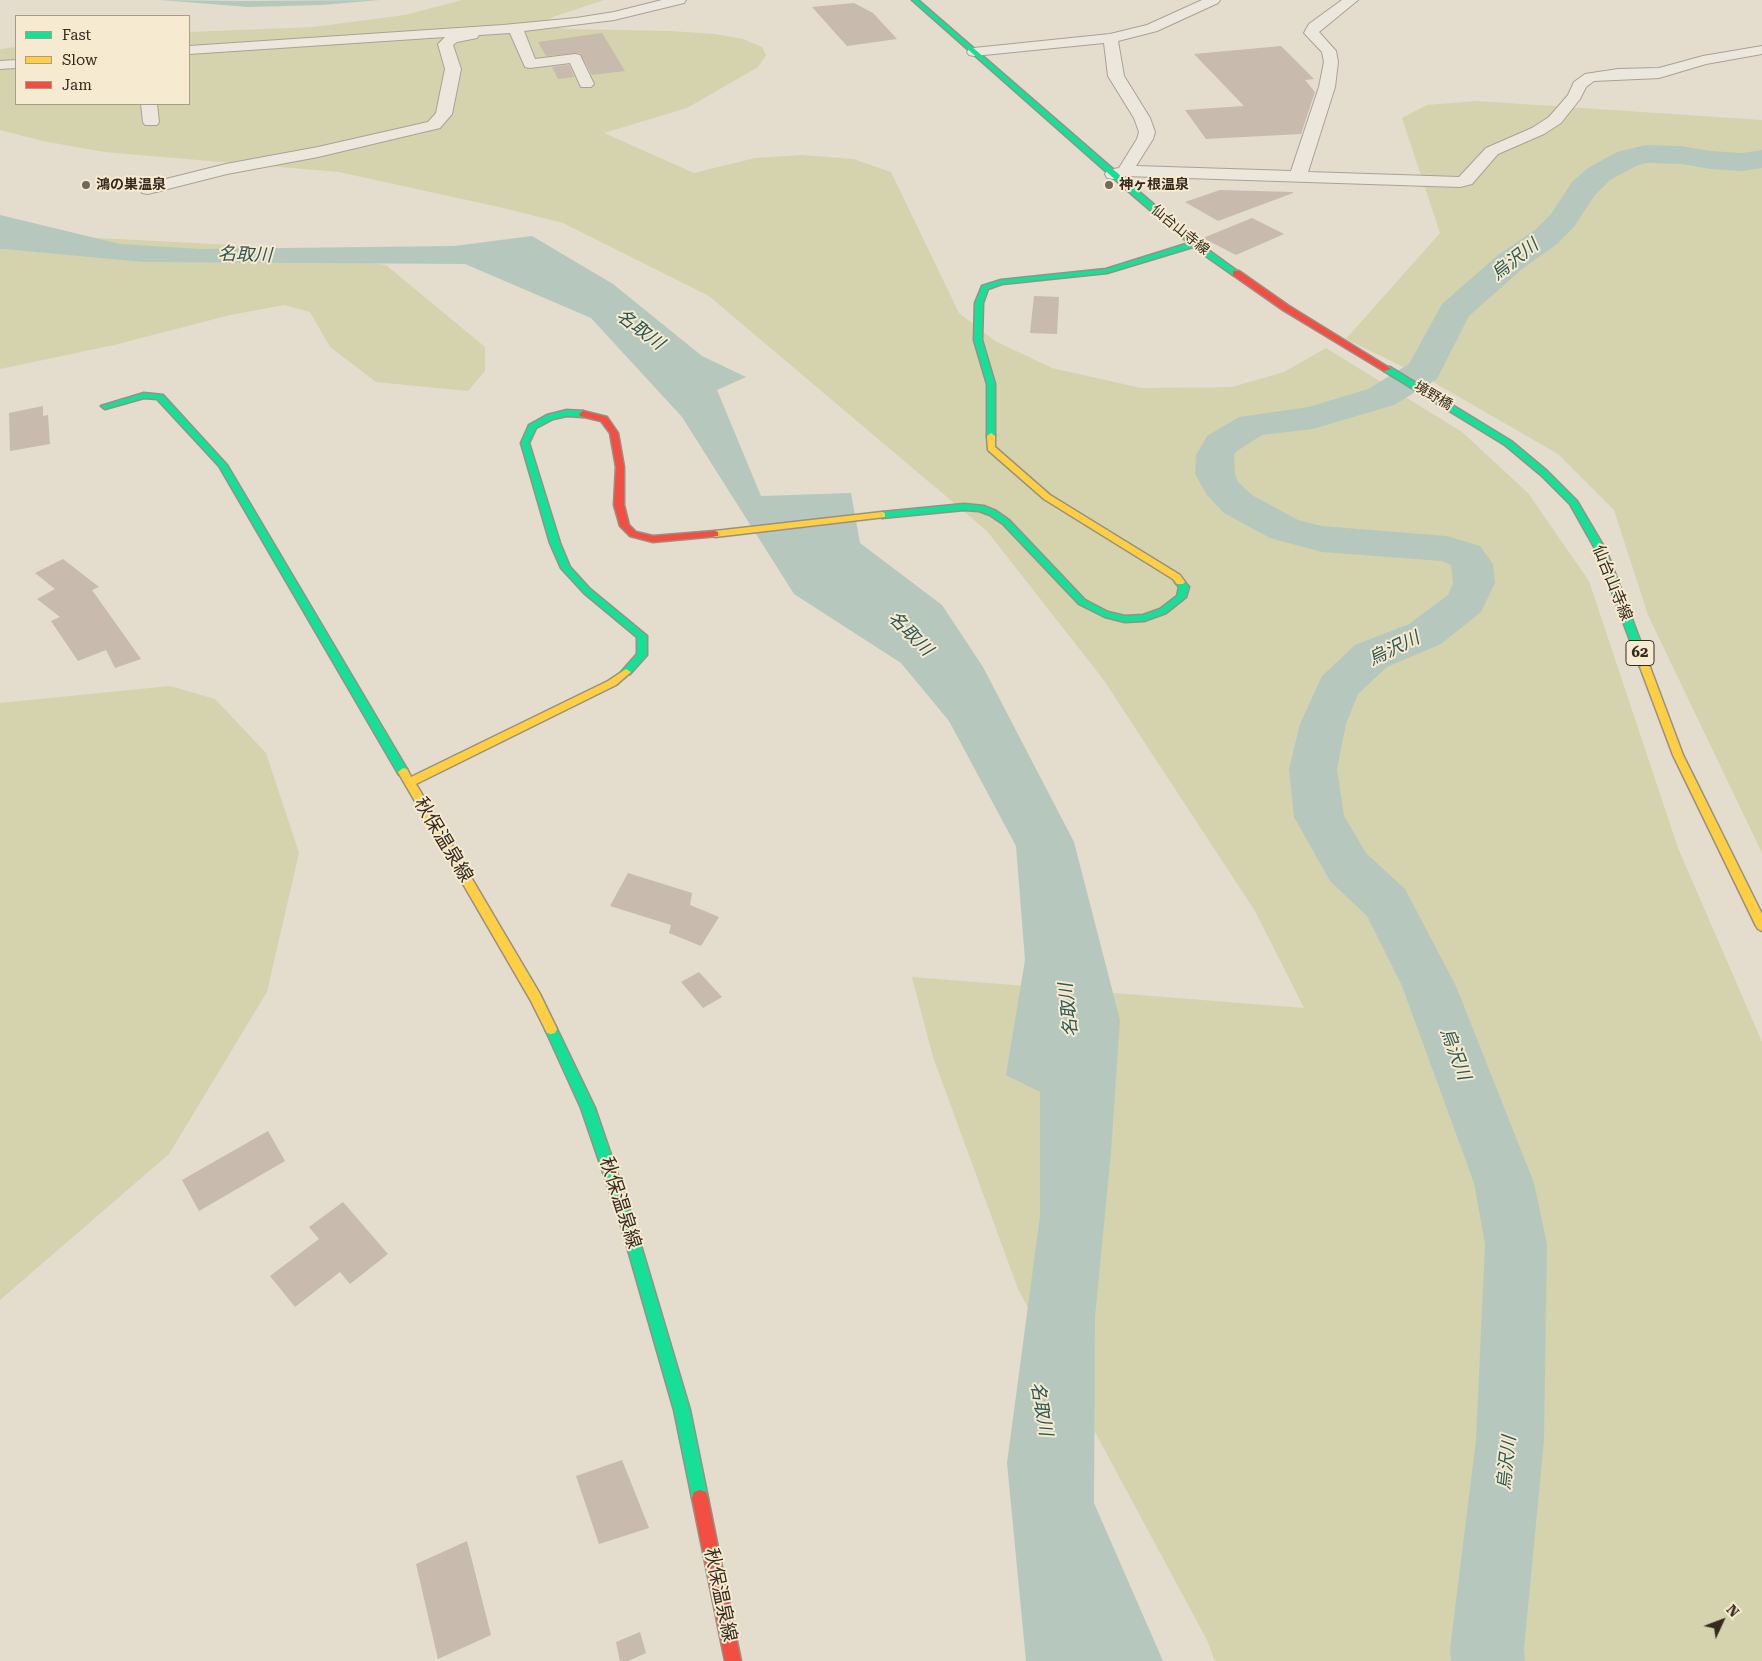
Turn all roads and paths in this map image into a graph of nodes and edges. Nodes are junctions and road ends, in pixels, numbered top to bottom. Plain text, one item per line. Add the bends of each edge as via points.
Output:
1 (679, 0) edge
2 (915, 0) edge
3 (1213, 0) edge
4 (1351, 0) edge
5 (509, 28) junction
6 (1110, 38) junction
7 (190, 50) edge
8 (1762, 50) edge
9 (974, 52) junction
10 (15, 64) edge
11 (0, 65) edge
12 (586, 84) dead end
13 (149, 105) edge
14 (151, 122) dead end
15 (1119, 173) junction
16 (1298, 177) junction
17 (148, 189) dead end
18 (1194, 244) junction
19 (1397, 374) joint
20 (105, 406) dead end
21 (1469, 418) joint
22 (408, 783) junction
23 (1762, 926) edge
24 (733, 1661) edge

1 - 5 street via 614,16
2 - 9 street, 仙台山寺線 / 62
3 - 6 street via 1152,28
4 - 16 street via 1314,27 1311,33 1329,50 1331,62 1328,87
5 - 7 street
5 - 12 street via 530,64 575,58
5 - 17 street via 461,37 445,44 453,69 444,114 434,125
6 - 9 street
6 - 15 street via 1116,76 1147,132
8 - 16 street via 1703,60 1659,73 1590,78 1579,85 1575,96 1555,120 1492,151 1466,180 1460,182
9 - 15 street, 仙台山寺線 / 62
10 - 11 street
13 - 14 street
15 - 16 street
15 - 18 street, 仙台山寺線 / 62
18 - 19 street, 仙台山寺線 / 62 via 1286,308
18 - 22 street via 1108,271 1001,282 985,288 979,303 978,340 991,384 991,448 1047,497 1177,577 1184,587 1181,597 1163,611 1144,618 1126,619 1105,614 1082,602 1006,522 981,508 905,512 653,539 633,534 625,526 619,505 620,467 614,434 604,420 587,414 567,413 550,417 532,427 525,443 555,543 566,568 587,591 642,636 642,655 612,683
19 - 21 street, 境野橋 / 62
20 - 22 street, 秋保温泉線 via 144,395 160,397 223,465
21 - 23 street, 仙台山寺線 / 62 via 1508,443 1574,503 1602,552 1678,755
22 - 24 street, 秋保温泉線 via 536,998 588,1108 627,1222 682,1410

